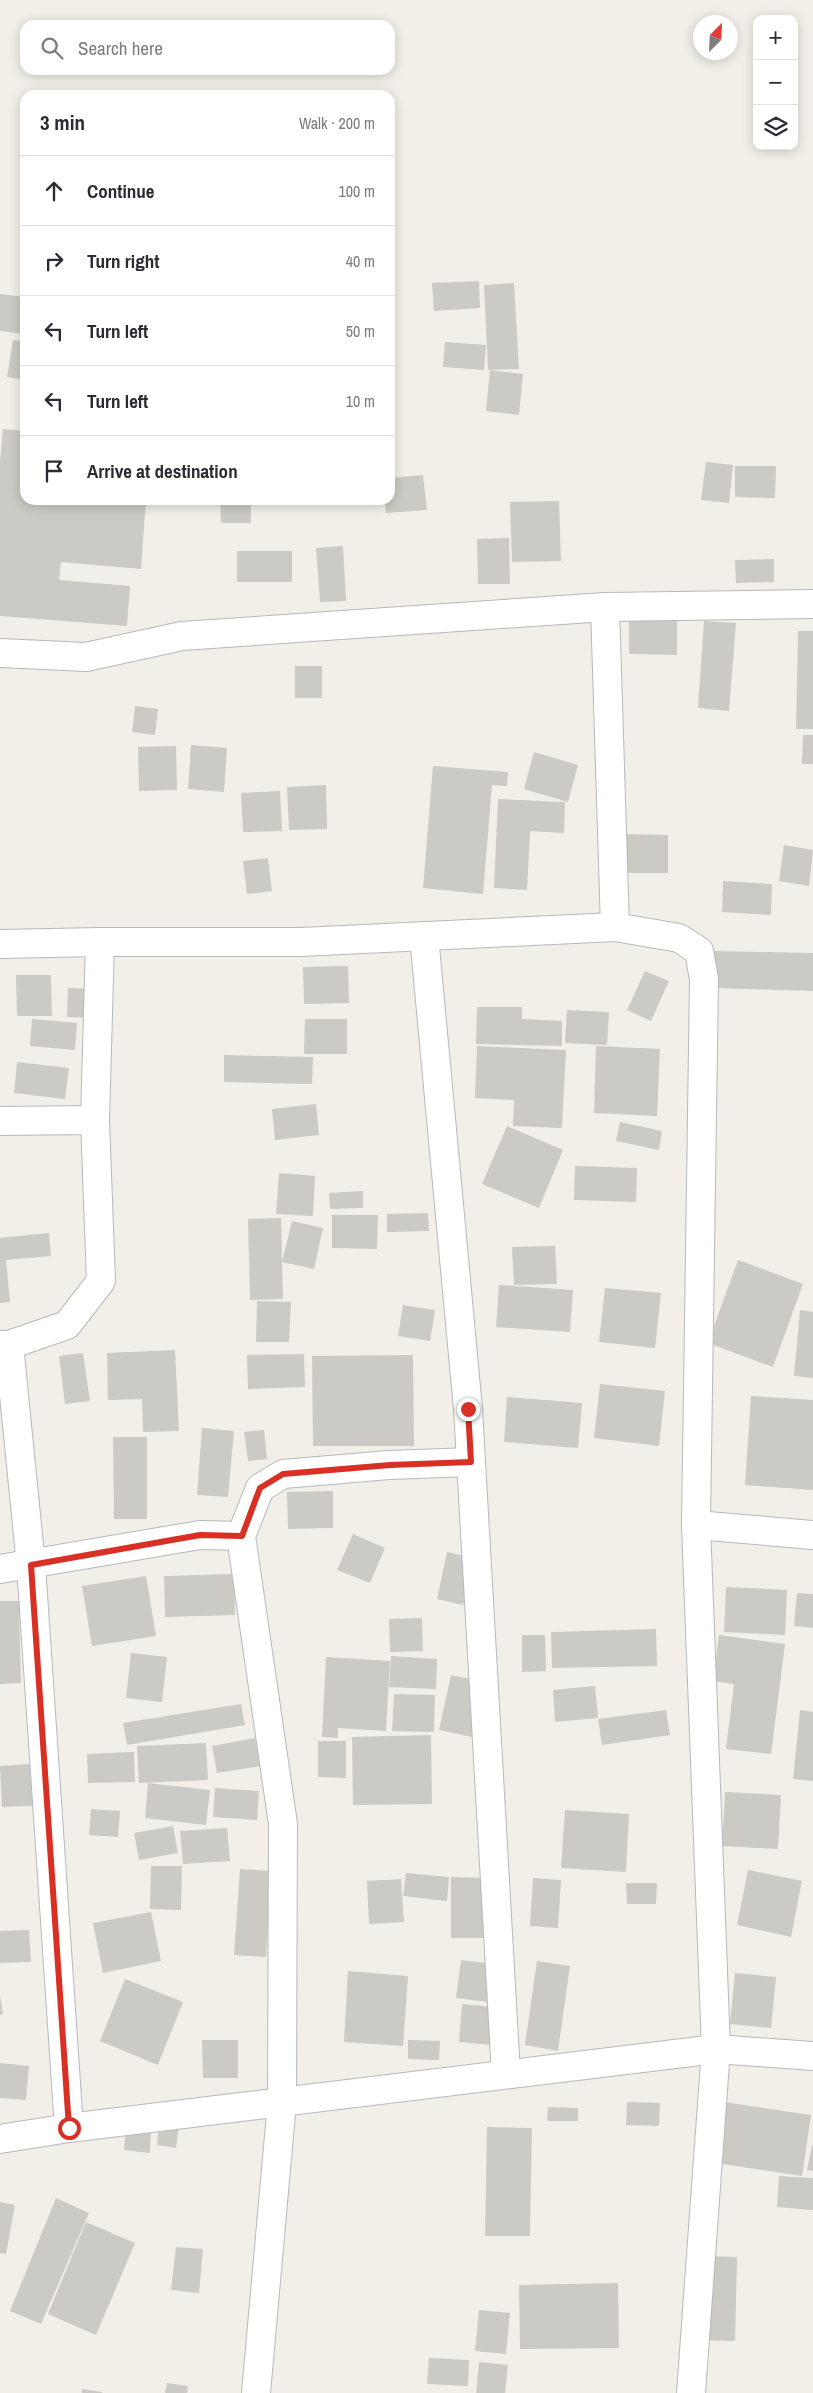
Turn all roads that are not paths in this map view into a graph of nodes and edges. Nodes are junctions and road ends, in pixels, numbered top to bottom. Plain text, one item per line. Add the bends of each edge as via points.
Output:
1 (813, 604) edge
2 (605, 607) junction
3 (0, 653) edge
4 (615, 927) junction
5 (424, 936) junction
6 (100, 942) junction
7 (0, 944) edge
8 (95, 1120) junction
9 (0, 1121) edge
10 (4, 1345) edge
11 (471, 1462) junction
12 (696, 1525) junction
13 (813, 1534) edge
14 (242, 1536) junction
15 (31, 1565) junction
16 (0, 1570) edge
17 (716, 2049) junction
18 (813, 2056) edge
19 (506, 2074) junction
20 (282, 2102) junction
21 (69, 2128) junction
22 (0, 2139) edge
23 (256, 2393) edge
24 (691, 2393) edge

1 - 2 street
2 - 3 street via 182,636 86,657
2 - 4 street
4 - 5 street
4 - 12 street via 679,938 699,951 704,980
5 - 6 street via 301,942
5 - 11 street
6 - 7 street
6 - 8 street
8 - 9 street
8 - 10 street via 101,1280 67,1325
10 - 15 street
11 - 14 street via 283,1474 260,1488
11 - 19 street
12 - 13 street
12 - 17 street
14 - 15 street via 200,1535
14 - 20 street via 283,1824
15 - 16 street
15 - 21 street
17 - 18 street
17 - 19 street
17 - 24 street
19 - 20 street
20 - 21 street
20 - 23 street
21 - 22 street

